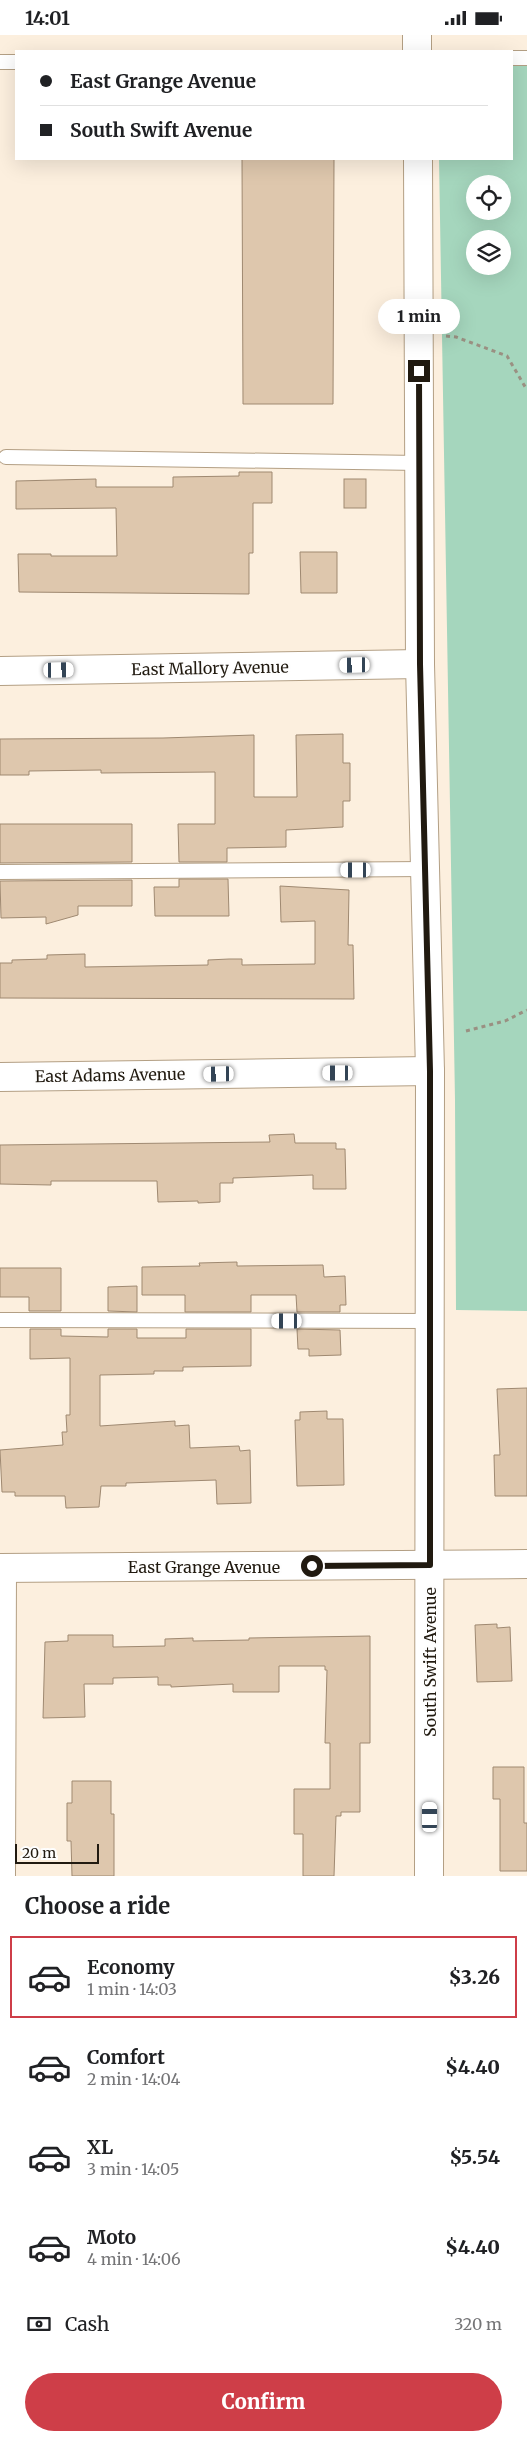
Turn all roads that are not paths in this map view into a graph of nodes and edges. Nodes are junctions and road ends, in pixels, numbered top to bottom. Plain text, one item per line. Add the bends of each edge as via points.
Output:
1 (417, 35) edge
2 (417, 50) edge
3 (513, 58) edge
4 (527, 58) edge
5 (15, 62) edge
6 (0, 63) edge
7 (418, 160) edge
8 (6, 457) dead end
9 (419, 463) junction
10 (420, 664) junction
11 (0, 671) edge
12 (425, 869) junction
13 (0, 872) edge
14 (430, 1071) junction
15 (0, 1077) edge
16 (0, 1320) edge
17 (430, 1321) junction
18 (527, 1564) edge
19 (430, 1565) junction
20 (1, 1568) edge
21 (1, 1876) edge
22 (429, 1876) edge

1 - 2 street
3 - 4 lane
5 - 6 lane
7 - 9 street, South Swift Avenue
8 - 9 lane
9 - 10 street, South Swift Avenue
10 - 11 street, East Mallory Avenue
10 - 12 street, South Swift Avenue
12 - 13 lane
12 - 14 street, South Swift Avenue
14 - 15 street, East Adams Avenue
14 - 17 street, South Swift Avenue
16 - 17 lane
17 - 19 street, South Swift Avenue
18 - 19 street, East Grange Avenue
19 - 20 street, East Grange Avenue
19 - 22 street, South Swift Avenue
20 - 21 street

